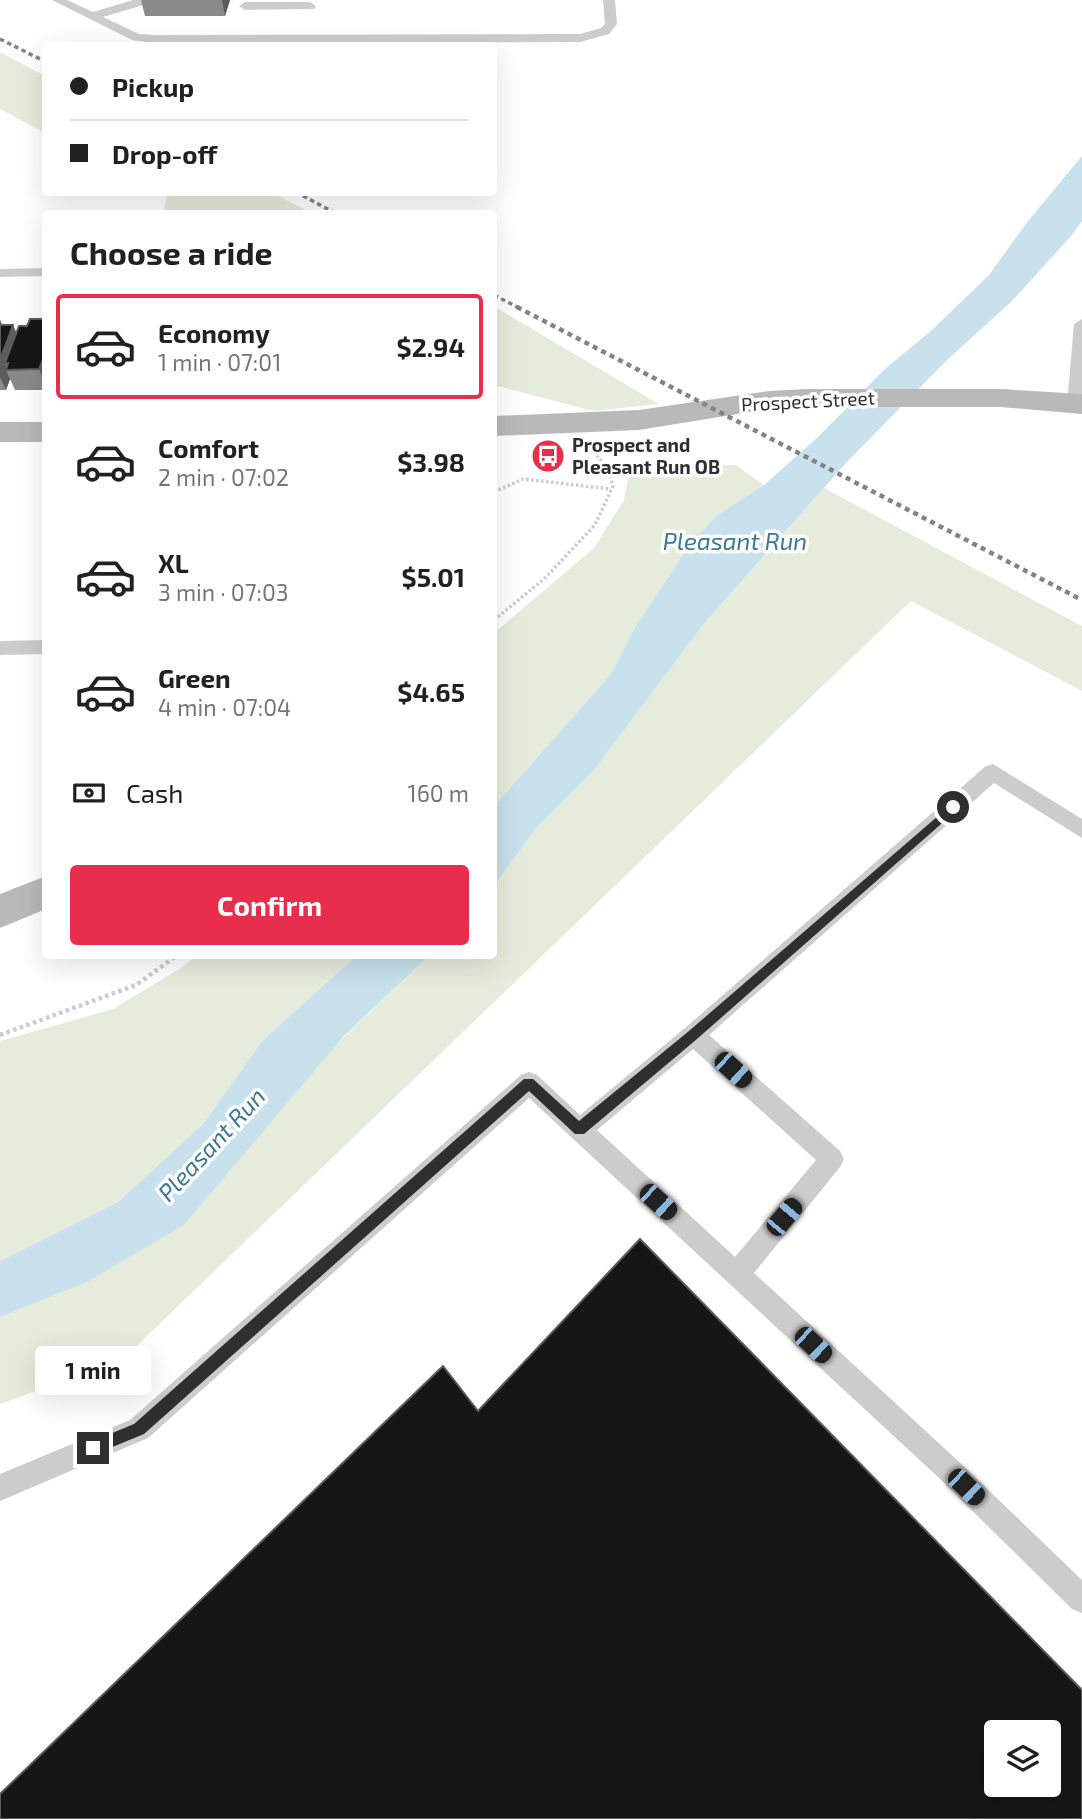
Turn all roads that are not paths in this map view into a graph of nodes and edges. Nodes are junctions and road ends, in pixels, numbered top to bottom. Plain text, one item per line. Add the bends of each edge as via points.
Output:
1 (58, 0) edge
2 (610, 0) edge
3 (150, 2) dead end
4 (245, 6) dead end
5 (93, 16) junction
6 (308, 18) edge
7 (0, 272) edge
8 (42, 272) edge
9 (1082, 324) edge
10 (1078, 404) edge
11 (497, 426) edge
12 (0, 432) edge
13 (42, 432) edge
14 (42, 647) edge
15 (0, 648) edge
16 (1082, 831) edge
17 (42, 894) edge
18 (0, 911) edge
19 (693, 1035) junction
20 (579, 1130) junction
21 (737, 1274) junction
22 (0, 1488) edge
23 (1082, 1599) edge

1 - 5 lane
2 - 6 lane via 611,23 605,31 580,38
3 - 5 lane
4 - 6 lane
5 - 6 lane via 136,37 154,39
7 - 8 lane
9 - 10 lane
10 - 11 main road, Prospect Street via 807,398 639,420
12 - 13 main road
14 - 15 lane
16 - 19 lane via 993,772
17 - 18 main road
19 - 20 lane
19 - 21 lane via 832,1159
20 - 21 lane
20 - 22 lane via 529,1083 139,1429
21 - 23 lane

